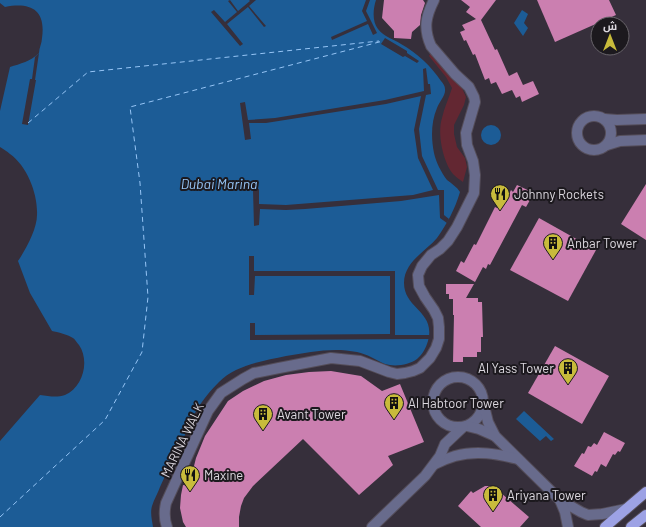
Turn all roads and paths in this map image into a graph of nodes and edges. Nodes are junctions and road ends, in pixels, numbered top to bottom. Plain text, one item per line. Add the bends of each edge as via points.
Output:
1 (434, 0) edge
2 (604, 119) junction
3 (646, 119) edge
4 (646, 140) edge
5 (607, 144) junction
6 (483, 402) junction
7 (440, 421) junction
8 (465, 427) junction
9 (495, 436) junction
10 (445, 444) junction
11 (519, 459) junction
12 (434, 464) junction
13 (646, 492) edge
14 (560, 500) junction
15 (626, 509) junction
16 (646, 515) edge
17 (167, 527) edge
18 (372, 527) edge
19 (568, 527) edge
20 (605, 527) edge
21 (631, 527) edge

1 - 17 street, MARINA WALK via 426,19 429,42 454,74 469,87 475,102 466,133 475,175 474,193 448,241 422,266 418,275 424,297 438,318 439,339 436,348 420,368 405,373 389,372 360,361 331,358 254,373 242,379 221,393 208,411 166,503 164,512
2 - 3 street
2 - 5 street via 611,129
2 - 5 street via 595,116 584,119 577,129 577,136 584,147 591,150 597,150
4 - 5 street
6 - 7 street via 482,394 473,382 466,378 450,378 438,387 432,400 435,415
6 - 8 street via 478,417
6 - 9 street
7 - 8 street via 455,428
7 - 10 street
8 - 9 street via 479,429
8 - 10 street
9 - 11 street
10 - 12 street
11 - 12 street via 477,452 453,456
11 - 14 street
12 - 18 street via 418,484
13 - 15 main road
14 - 15 street via 588,515
14 - 19 street
15 - 20 main road
16 - 21 main road

